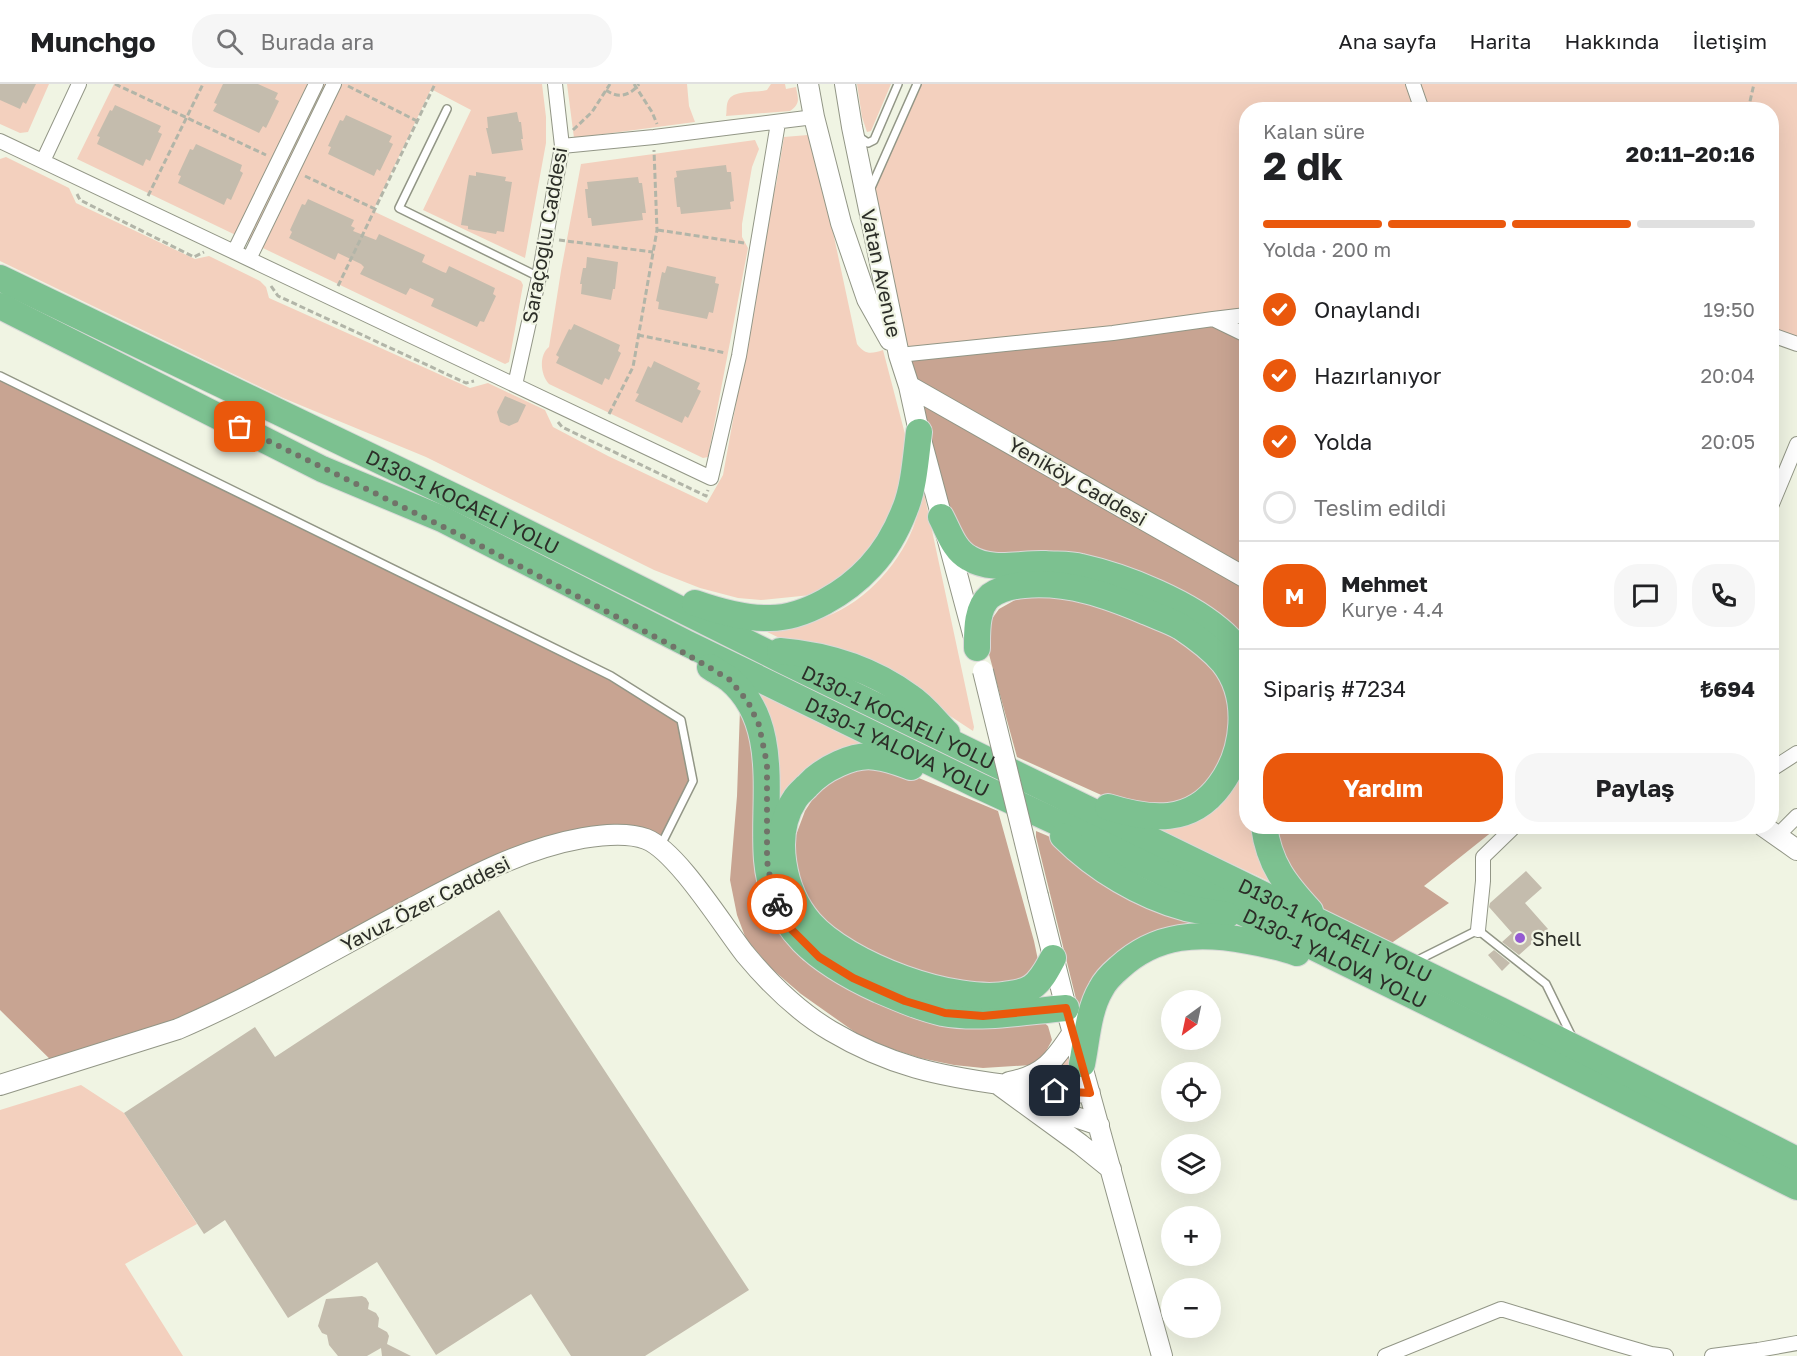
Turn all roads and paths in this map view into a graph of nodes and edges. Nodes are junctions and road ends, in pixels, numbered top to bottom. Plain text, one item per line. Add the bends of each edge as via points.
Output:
1 (79, 84) edge
2 (115, 84) edge
3 (203, 84) edge
4 (316, 84) edge
5 (334, 84) edge
6 (343, 84) edge
7 (435, 84) edge
8 (555, 84) edge
9 (610, 84) edge
10 (808, 84) edge
11 (844, 84) edge
12 (898, 84) edge
13 (917, 84) edge
14 (1413, 84) edge
15 (1754, 84) edge
16 (636, 85) edge
17 (606, 90) junction
18 (1419, 102) edge
19 (1750, 102) edge
20 (447, 109) dead end
21 (814, 117) junction
22 (186, 118) junction
23 (417, 122) junction
24 (778, 123) junction
25 (852, 128) junction
26 (658, 137) junction
27 (290, 138) junction
28 (0, 141) edge
29 (562, 141) junction
30 (305, 145) junction
31 (43, 161) junction
32 (279, 161) junction
33 (293, 170) junction
34 (76, 193) dead end
35 (866, 198) junction
36 (142, 208) junction
37 (375, 209) junction
38 (657, 230) junction
39 (545, 238) junction
40 (757, 245) junction
41 (207, 250) dead end
42 (234, 252) junction
43 (653, 252) junction
44 (249, 259) junction
45 (539, 277) junction
46 (0, 278) edge
47 (269, 283) dead end
48 (332, 298) junction
49 (0, 306) edge
50 (1239, 316) edge
51 (1213, 319) junction
52 (1239, 332) edge
53 (638, 335) junction
54 (1779, 338) edge
55 (1797, 344) edge
56 (739, 356) junction
57 (899, 356) junction
58 (0, 376) edge
59 (477, 381) dead end
60 (515, 385) junction
61 (909, 386) junction
62 (557, 420) dead end
63 (603, 427) junction
64 (919, 432) junction
65 (1797, 444) edge
66 (711, 478) junction
67 (358, 484) junction
68 (1779, 487) edge
69 (941, 517) junction
70 (607, 571) junction
71 (1239, 574) edge
72 (1239, 654) edge
73 (980, 660) junction
74 (1239, 698) edge
75 (1239, 743) edge
76 (1797, 753) edge
77 (1779, 765) edge
78 (979, 786) junction
79 (1049, 789) junction
80 (1797, 816) edge
81 (1779, 826) edge
82 (1265, 834) edge
83 (1507, 834) edge
84 (1774, 834) edge
85 (660, 847) junction
86 (1797, 850) edge
87 (1321, 922) junction
88 (1478, 930) junction
89 (1053, 958) junction
90 (1408, 965) junction
91 (1434, 1007) junction
92 (1066, 1008) junction
93 (1073, 1032) junction
94 (1579, 1050) junction
95 (1082, 1064) junction
96 (997, 1083) junction
97 (0, 1085) edge
98 (1090, 1093) junction
99 (1099, 1125) junction
100 (1797, 1160) edge
101 (1111, 1170) junction
102 (1797, 1187) edge
103 (1797, 1343) edge
104 (1162, 1356) edge
105 (1385, 1356) edge
106 (1666, 1356) edge
107 (1712, 1356) edge

1 - 31 street
2 - 22 path
3 - 22 path
4 - 27 street
5 - 30 street
6 - 23 path
7 - 23 path
8 - 29 street, Saraçoğlu Caddesi
9 - 17 path
10 - 21 street, Vatan Avenue
11 - 25 street, Vatan Avenue
12 - 25 lane via 874,140 868,143
13 - 35 lane
14 - 18 street
15 - 19 path
16 - 17 path via 628,95
16 - 26 path via 652,112
17 - 29 path via 592,112
20 - 45 lane via 399,208
21 - 24 street
21 - 57 street, Vatan Avenue via 867,299
22 - 32 path
22 - 36 path
23 - 37 path
24 - 26 street
24 - 40 street
25 - 35 street, Vatan Avenue
26 - 29 street
26 - 38 path
27 - 30 street
27 - 32 street
28 - 31 street
29 - 39 street, Saraçoğlu Caddesi
30 - 33 street
31 - 36 street
32 - 42 street
33 - 37 path
33 - 44 street
34 - 41 path via 80,200 195,257
35 - 57 street, Vatan Avenue
36 - 42 street
37 - 48 path
38 - 40 path
38 - 43 path
39 - 43 path
39 - 45 street, Saraçoğlu Caddesi
40 - 56 street
42 - 44 street
43 - 53 path
44 - 48 street
45 - 60 street, Saraçoğlu Caddesi
46 - 70 highway, D130-1 KOCAELİ YOLU
47 - 59 path via 278,296 466,383
48 - 60 street
49 - 67 highway, D130-1 YALOVA YOLU
50 - 51 street
51 - 52 street
51 - 57 street
53 - 56 path
53 - 63 path via 633,367
54 - 55 street
56 - 66 street
57 - 61 street
58 - 85 lane via 611,676 681,720 693,781
60 - 63 street
61 - 64 street
61 - 71 street, Yeniköy Caddesi
62 - 66 path via 562,428 706,496
63 - 66 street
64 - 69 street
64 - 70 highway via 906,507 888,544 870,568 838,594 804,612 771,619 739,615
65 - 68 street
67 - 78 highway, D130-1 YALOVA YOLU via 442,519
67 - 92 highway via 665,642 730,680 748,702 759,725 767,764 767,861 774,899 790,928 819,957 853,978 905,1001 945,1013 983,1016
69 - 72 highway via 958,551 969,559 995,566 1079,566 1119,577 1199,615 1226,635
69 - 73 street
70 - 79 highway, D130-1 KOCAELİ YOLU
73 - 74 highway via 978,625 989,597 1002,589 1044,583 1082,588 1178,626 1204,643 1224,663
73 - 89 street, bridge
75 - 79 highway via 1229,773 1216,791 1196,808 1177,815 1144,816
76 - 77 street
78 - 89 highway via 874,756 829,768 794,800 784,826 782,852 792,896 810,923 832,941 860,959 922,986 983,996 1021,992 1039,981
78 - 91 highway, D130-1 YALOVA YOLU via 1044,816 1068,841 1130,885 1186,908 1262,923
79 - 87 highway, D130-1 KOCAELİ YOLU
80 - 81 street
82 - 87 highway via 1274,865
83 - 88 street via 1484,857
84 - 86 street
85 - 96 street, Yavuz Özer Caddesi via 700,892 745,954 796,1008 830,1031 897,1062 947,1076
85 - 97 street, Yavuz Özer Caddesi via 645,839 618,835 555,844 519,856 481,872 194,1022
87 - 90 highway, D130-1 KOCAELİ YOLU
88 - 90 lane
88 - 94 lane via 1546,984
89 - 92 street
90 - 94 highway, D130-1 KOCAELİ YOLU
91 - 95 highway via 1283,948 1220,936 1170,939 1128,959 1101,989 1092,1010
91 - 102 highway, D130-1 YALOVA YOLU
92 - 93 street
93 - 95 street
93 - 96 street, Yavuz Özer Caddesi via 1047,1067 1028,1077
94 - 100 highway, D130-1 KOCAELİ YOLU
95 - 98 street
96 - 98 street, Yavuz Özer Caddesi
96 - 99 street, Yavuz Özer Caddesi via 1052,1110
96 - 101 street, Yavuz Özer Caddesi
98 - 99 street
99 - 101 street
101 - 104 street
103 - 107 street
105 - 106 street via 1501,1309

